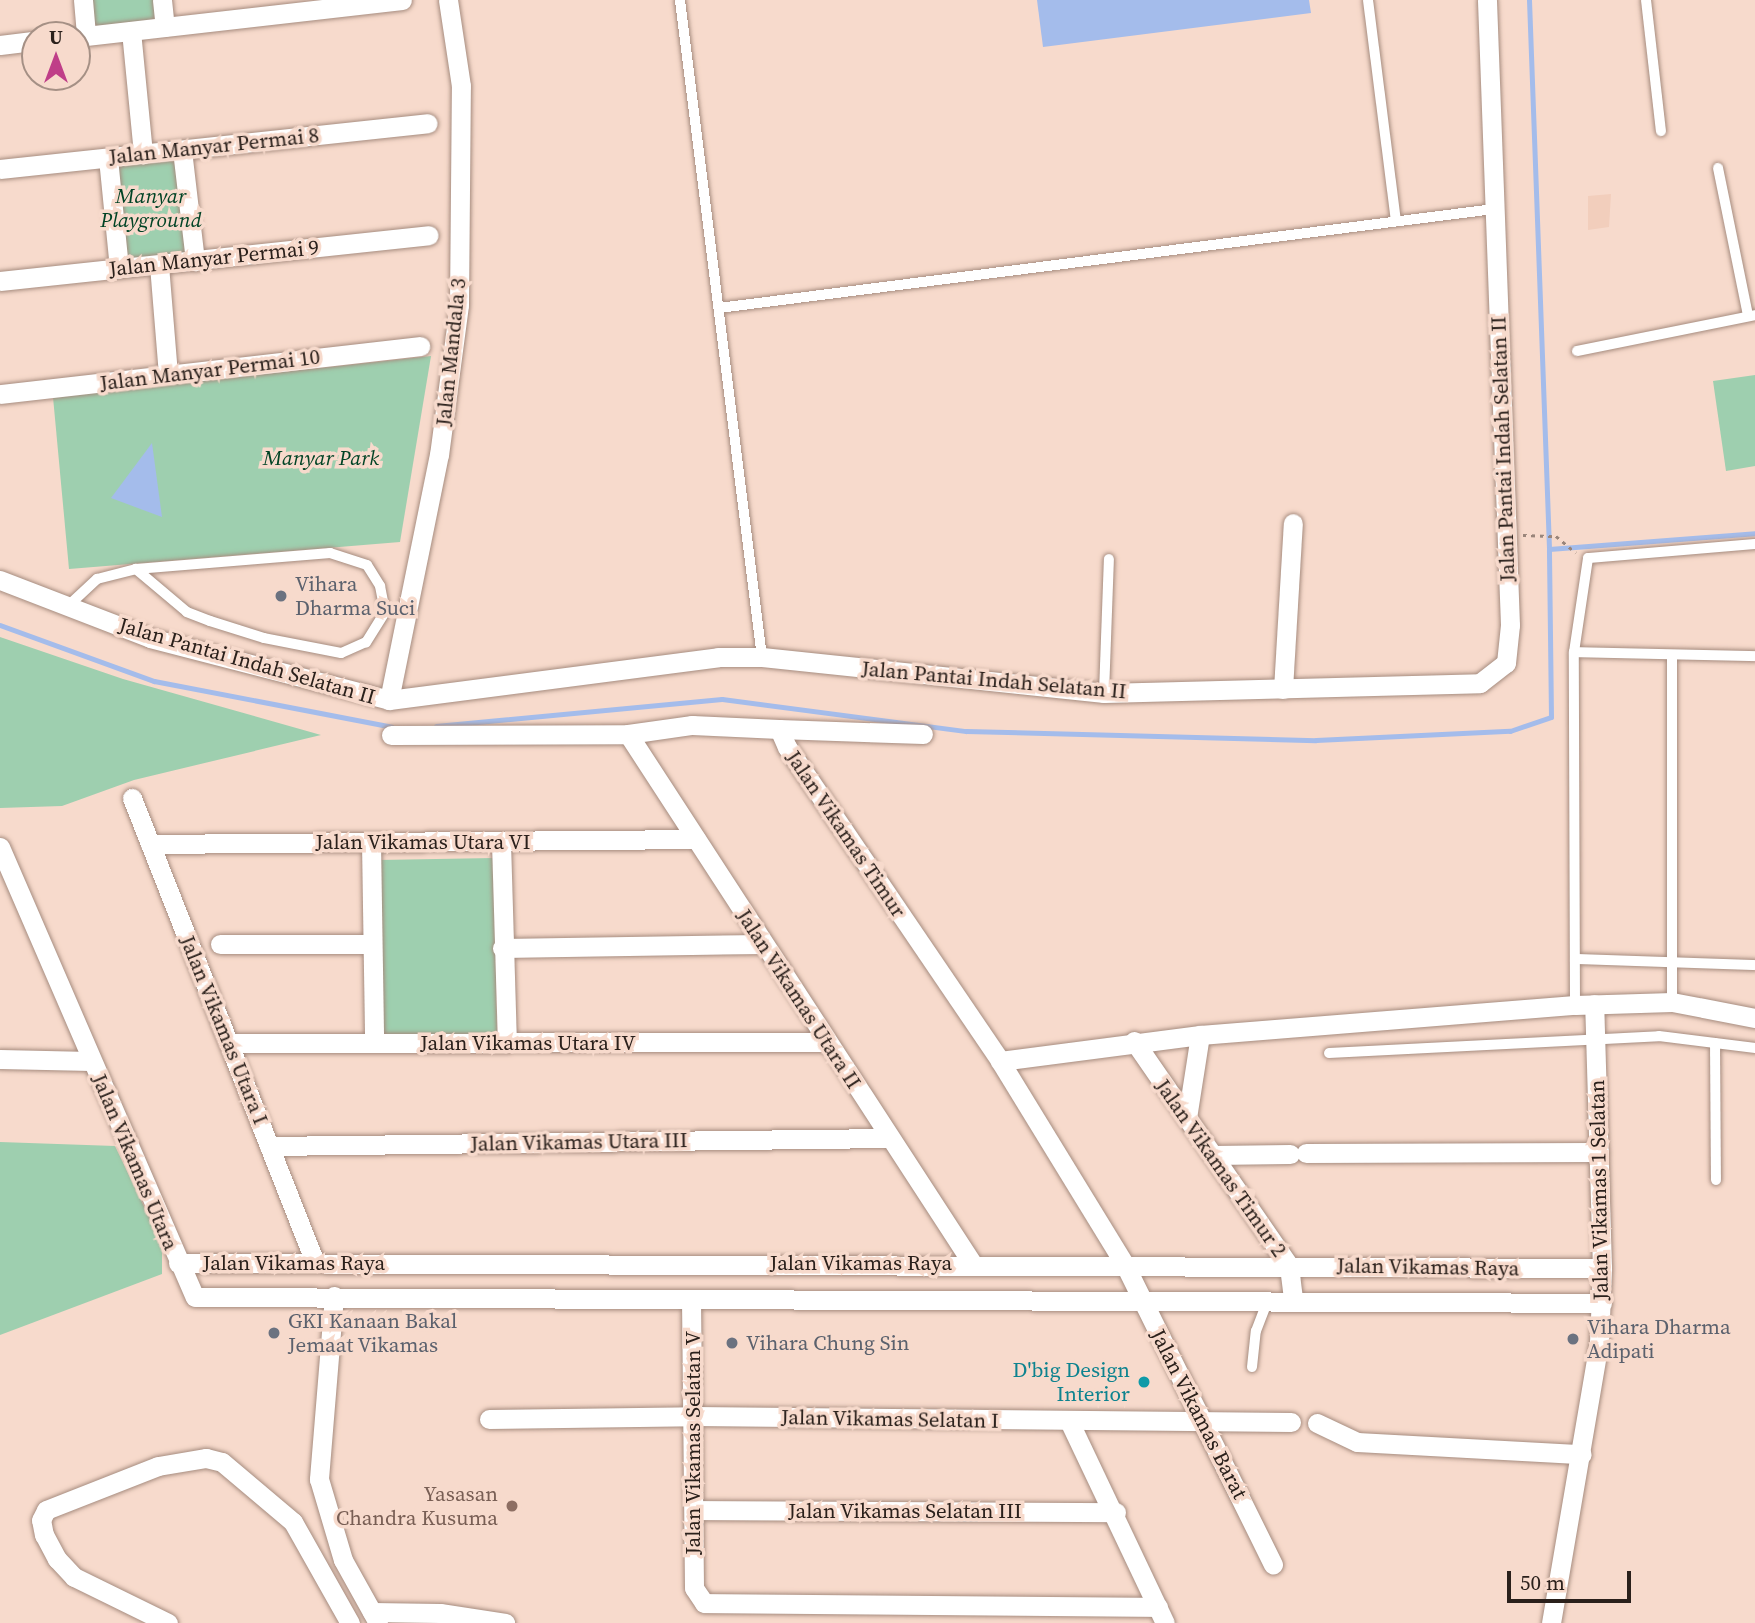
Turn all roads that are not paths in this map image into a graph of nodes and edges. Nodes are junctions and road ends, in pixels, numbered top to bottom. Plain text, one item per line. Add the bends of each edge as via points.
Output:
1 (83, 0) edge
2 (162, 0) edge
3 (402, 0) edge
4 (447, 0) edge
5 (680, 0) edge
6 (1368, 0) edge
7 (1487, 0) edge
8 (1646, 0) edge
9 (82, 21) edge
10 (164, 27) junction
11 (131, 31) junction
12 (91, 35) edge
13 (21, 43) edge
14 (0, 45) edge
15 (428, 123) dead end
16 (1661, 131) dead end
17 (182, 150) junction
18 (143, 154) junction
19 (108, 158) junction
20 (1718, 168) dead end
21 (0, 169) edge
22 (1494, 209) junction
23 (1396, 221) junction
24 (429, 235) dead end
25 (195, 261) junction
26 (159, 265) junction
27 (119, 268) junction
28 (0, 281) edge
29 (719, 308) junction
30 (1752, 315) edge
31 (420, 346) dead end
32 (1577, 351) dead end
33 (168, 375) junction
34 (0, 394) edge
35 (1293, 523) dead end
36 (1755, 544) edge
37 (1109, 559) dead end
38 (136, 569) junction
39 (0, 580) edge
40 (68, 606) junction
41 (1574, 652) junction
42 (1672, 655) junction
43 (1755, 656) edge
44 (762, 657) junction
45 (1283, 689) junction
46 (1104, 693) junction
47 (389, 699) junction
48 (779, 729) junction
49 (628, 734) junction
50 (923, 734) dead end
51 (391, 735) dead end
52 (132, 798) dead end
53 (696, 839) junction
54 (371, 842) junction
55 (501, 842) junction
56 (150, 844) junction
57 (0, 847) edge
58 (220, 944) dead end
59 (372, 944) junction
60 (763, 944) junction
61 (502, 948) junction
62 (1575, 959) junction
63 (1671, 962) junction
64 (1755, 965) edge
65 (1672, 1002) junction
66 (1585, 1004) junction
67 (1755, 1018) edge
68 (1200, 1035) junction
69 (1596, 1038) junction
70 (1134, 1041) junction
71 (827, 1042) junction
72 (229, 1043) junction
73 (374, 1043) junction
74 (507, 1043) junction
75 (1716, 1043) junction
76 (1755, 1048) edge
77 (1329, 1054) dead end
78 (0, 1059) edge
79 (91, 1061) junction
80 (1000, 1061) junction
81 (1187, 1118) junction
82 (889, 1138) junction
83 (269, 1146) junction
84 (1600, 1152) junction
85 (1213, 1155) junction
86 (1716, 1180) dead end
87 (315, 1262) junction
88 (972, 1263) junction
89 (180, 1266) junction
90 (1127, 1269) junction
91 (1292, 1283) junction
92 (1602, 1285) junction
93 (334, 1296) junction
94 (1140, 1298) junction
95 (691, 1299) junction
96 (1268, 1300) junction
97 (1252, 1367) dead end
98 (694, 1416) junction
99 (489, 1419) dead end
100 (1204, 1422) junction
101 (1291, 1422) dead end
102 (1070, 1423) junction
103 (1317, 1423) dead end
104 (1582, 1454) junction
105 (694, 1510) junction
106 (1116, 1512) junction
107 (1273, 1564) dead end
108 (1162, 1615) edge
109 (375, 1617) edge
110 (168, 1623) edge
111 (350, 1623) edge
112 (505, 1623) edge
113 (1551, 1623) edge

1 - 9 street
2 - 10 street
3 - 10 street
4 - 47 street, Jalan Mandala 3 via 461,86 459,305 439,456
5 - 29 lane
6 - 23 lane
7 - 22 street, Jalan Pantai Indah Selatan II
8 - 16 lane
10 - 11 street
11 - 12 street
11 - 18 street
13 - 14 street
15 - 17 street, Jalan Manyar Permai 8
17 - 18 street, Jalan Manyar Permai 8
17 - 25 street
18 - 19 street, Jalan Manyar Permai 8
19 - 21 street, Jalan Manyar Permai 8
19 - 27 street
20 - 30 lane
22 - 23 lane
22 - 45 street, Jalan Pantai Indah Selatan II via 1510,625 1506,663 1480,683
23 - 29 lane
24 - 25 street, Jalan Manyar Permai 9
25 - 26 street, Jalan Manyar Permai 9
26 - 27 street, Jalan Manyar Permai 9
26 - 33 street
27 - 28 street, Jalan Manyar Permai 9
29 - 44 lane
30 - 32 lane
31 - 33 street, Jalan Manyar Permai 10
33 - 34 street, Jalan Manyar Permai 10
35 - 45 street
36 - 41 lane via 1588,558
37 - 46 lane
38 - 38 lane via 187,612 264,638 341,653 366,642 385,612 380,586 368,565 330,553
38 - 40 lane via 97,579
39 - 40 street, Jalan Pantai Indah Selatan II
40 - 47 street, Jalan Pantai Indah Selatan II via 150,638
41 - 42 lane
41 - 62 lane
42 - 43 lane
42 - 63 lane
44 - 46 street, Jalan Pantai Indah Selatan II
44 - 47 street, Jalan Pantai Indah Selatan II via 692,660
45 - 46 street, Jalan Pantai Indah Selatan II
48 - 49 street, Jalan Vikamas Timur via 692,725
48 - 50 street
48 - 80 street, Jalan Vikamas Timur
49 - 51 street, Jalan Vikamas Timur
49 - 53 street, Jalan Vikamas Utara II
52 - 56 street, Jalan Vikamas Utara I
53 - 55 street, Jalan Vikamas Utara VI
53 - 60 street, Jalan Vikamas Utara II
54 - 55 street, Jalan Vikamas Utara VI
54 - 56 street, Jalan Vikamas Utara VI
54 - 59 street
55 - 61 street
56 - 72 street, Jalan Vikamas Utara I
57 - 79 street, Jalan Vikamas Utara
58 - 59 street
59 - 73 street
60 - 61 street
60 - 71 street, Jalan Vikamas Utara II
61 - 74 street
62 - 63 lane
62 - 66 lane
63 - 64 lane
63 - 65 lane
65 - 66 street
65 - 67 street
66 - 68 street
66 - 69 street, Jalan Vikamas 1 Selatan
68 - 70 street
68 - 81 street
69 - 75 lane via 1659,1036
69 - 77 lane
69 - 84 street, Jalan Vikamas 1 Selatan
70 - 80 street
70 - 81 street, Jalan Vikamas Timur 2
71 - 74 street, Jalan Vikamas Utara IV
71 - 82 street, Jalan Vikamas Utara II
72 - 73 street, Jalan Vikamas Utara IV
72 - 83 street, Jalan Vikamas Utara I
73 - 74 street, Jalan Vikamas Utara IV
75 - 76 lane
75 - 86 lane
78 - 79 street
79 - 89 street, Jalan Vikamas Utara
80 - 90 street, Jalan Vikamas Timur
81 - 85 street, Jalan Vikamas Timur 2
82 - 83 street, Jalan Vikamas Utara III
82 - 88 street, Jalan Vikamas Utara II
83 - 87 street, Jalan Vikamas Utara I
84 - 85 street
84 - 92 street, Jalan Vikamas 1 Selatan
85 - 91 street, Jalan Vikamas Timur 2
87 - 88 street, Jalan Vikamas Raya
87 - 89 street, Jalan Vikamas Raya
88 - 90 street, Jalan Vikamas Raya
89 - 93 street, Jalan Vikamas Raya via 198,1298
90 - 91 street, Jalan Vikamas Raya
90 - 94 street, Jalan Vikamas Barat
91 - 92 street, Jalan Vikamas Raya
91 - 92 street, Jalan Vikamas Raya
91 - 96 street, Jalan Vikamas Raya
92 - 104 street, Jalan Vikamas 1 Selatan via 1593,1401
93 - 95 street, Jalan Vikamas Raya
93 - 109 street via 319,1479 343,1560
94 - 95 street, Jalan Vikamas Raya
94 - 96 street, Jalan Vikamas Raya
94 - 100 street, Jalan Vikamas Barat
95 - 98 street, Jalan Vikamas Selatan V
96 - 97 lane via 1256,1331
98 - 99 street, Jalan Vikamas Selatan I
98 - 102 street, Jalan Vikamas Selatan I
98 - 105 street, Jalan Vikamas Selatan V
100 - 101 street, Jalan Vikamas Selatan I
100 - 102 street, Jalan Vikamas Selatan I
100 - 107 street, Jalan Vikamas Barat
102 - 106 street
103 - 104 street via 1357,1441
104 - 113 street, Jalan Vikamas 1 Selatan
105 - 106 street, Jalan Vikamas Selatan III
105 - 108 street, Jalan Vikamas Selatan V via 694,1588 699,1600 710,1604
106 - 108 street
109 - 112 street via 440,1613
110 - 111 street via 74,1577 57,1559 41,1527 46,1510 158,1466 206,1458 222,1462 293,1521

